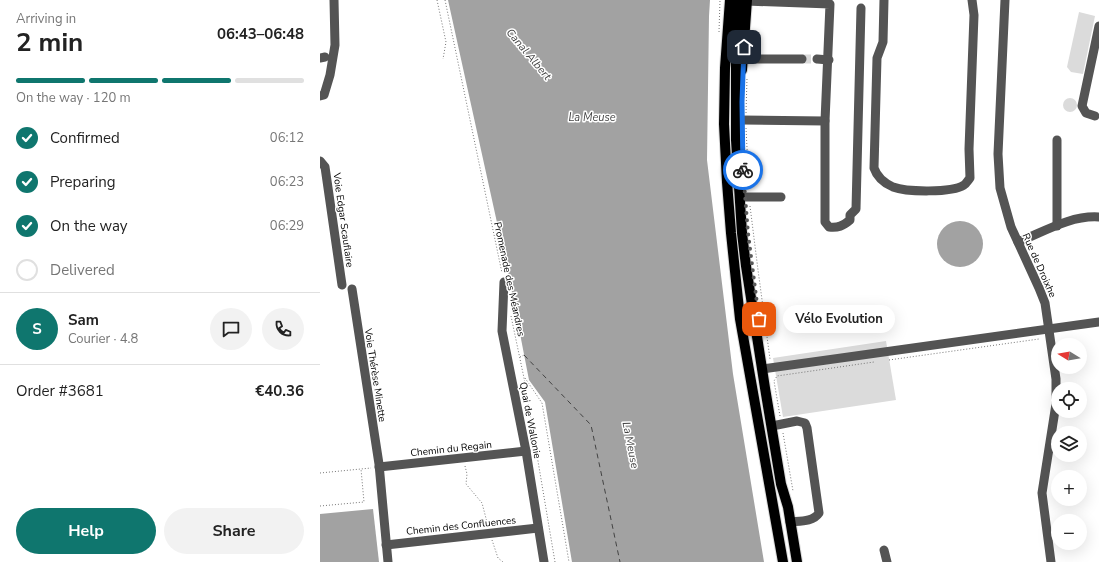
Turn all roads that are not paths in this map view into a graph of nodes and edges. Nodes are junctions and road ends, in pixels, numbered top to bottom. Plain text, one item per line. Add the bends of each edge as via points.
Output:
1 (334, 0) edge
2 (743, 0) edge
3 (884, 0) edge
4 (972, 0) edge
5 (1005, 0) edge
6 (730, 2) edge
7 (862, 8) dead end
8 (1099, 26) edge
9 (743, 59) junction
10 (802, 59) tunnel mouth
11 (817, 59) tunnel mouth
12 (829, 60) junction
13 (320, 96) edge
14 (1095, 116) dead end
15 (742, 120) junction
16 (825, 121) junction
17 (1057, 140) dead end
18 (320, 160) edge
19 (747, 197) junction
20 (781, 197) dead end
21 (1099, 217) edge
22 (1057, 226) junction
23 (1018, 242) junction
24 (504, 282) road end
25 (342, 285) dead end
26 (352, 289) dead end
27 (737, 296) junction
28 (1099, 322) edge
29 (1048, 329) junction
30 (757, 337) junction
31 (762, 369) junction
32 (776, 425) junction
33 (526, 451) junction
34 (379, 466) junction
35 (781, 484) junction
36 (790, 522) junction
37 (538, 528) junction
38 (386, 545) junction
39 (884, 550) dead end
40 (388, 562) edge
41 (544, 562) edge
42 (783, 562) edge
43 (792, 562) edge
44 (797, 562) edge
45 (887, 562) edge
46 (1052, 562) edge

1 - 13 street via 335,44 330,75 324,94
2 - 9 main road
2 - 12 street via 830,4
2 - 30 main road via 736,51 736,140 746,266
3 - 4 street via 883,42 877,58 874,168 877,176 894,187 926,191 948,190 964,185 970,178 974,15
5 - 23 street, Rue de Droixhe via 998,154 1000,188 1011,228
6 - 27 main road via 725,68 725,142
7 - 16 street via 856,209 850,215 850,220 835,228 829,227 825,222
8 - 14 street via 1082,106 1086,113
9 - 10 street
9 - 15 main road
11 - 12 street
12 - 16 street
15 - 16 street
15 - 19 main road
17 - 22 street
18 - 25 street, Voie Edgar Scauflaire via 325,167
19 - 20 street
19 - 30 main road via 759,319
21 - 22 street via 1090,216
22 - 23 street
23 - 29 street, Rue de Droixhe via 1043,296
24 - 33 street, Quai de Wallonie via 502,331
26 - 34 street, Voie Thérèse Minette
27 - 31 main road via 744,318 752,365 754,369
27 - 42 main road
28 - 29 street
29 - 31 street
29 - 46 street, Rue de Droixhe via 1057,397 1042,493
30 - 31 main road
31 - 32 main road
32 - 35 main road
32 - 36 street via 797,421 805,423 819,513 810,520
33 - 34 street, Chemin du Regain
33 - 37 street, Quai de Wallonie
34 - 38 street, Voie Thérèse Minette
35 - 36 main road
35 - 43 main road
36 - 44 main road
37 - 38 street, Chemin des Confluences
37 - 41 street, Quai de Wallonie
38 - 40 street, Voie Thérèse Minette
39 - 45 street

